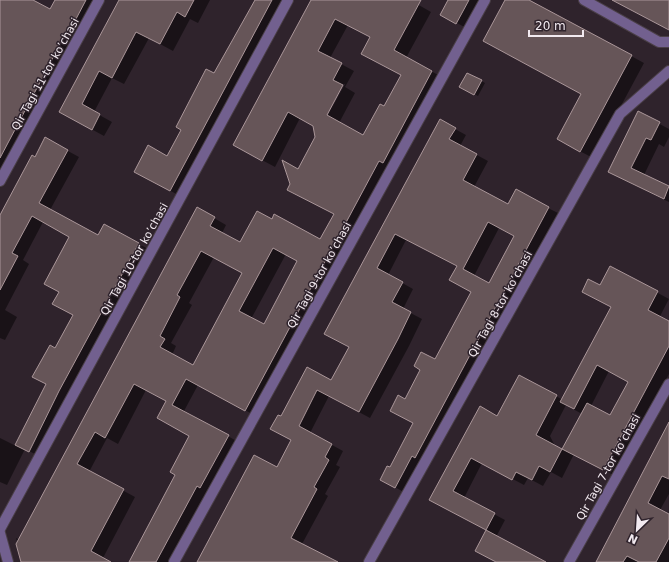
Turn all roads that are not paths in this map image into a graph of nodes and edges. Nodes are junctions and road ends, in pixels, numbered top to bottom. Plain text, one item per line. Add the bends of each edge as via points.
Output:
1 (99, 0) edge
2 (288, 0) edge
3 (485, 0) edge
4 (584, 0) edge
5 (669, 42) edge
6 (669, 71) edge
7 (0, 181) edge
8 (669, 384) edge
9 (0, 529) edge
10 (0, 533) edge
11 (8, 562) edge
12 (174, 562) edge
13 (369, 562) edge
14 (569, 562) edge

1 - 7 street, Qir Tagi 11-tor koʼchasi
2 - 9 street, Qir Tagi 10-tor koʼchasi
3 - 12 street, Qir Tagi 9-tor koʼchasi
4 - 5 street via 659,42
6 - 13 street, Qir Tagi 8-tor koʼchasi via 620,114
8 - 14 street, Qir Tagi 7-tor koʼchasi
10 - 11 street

